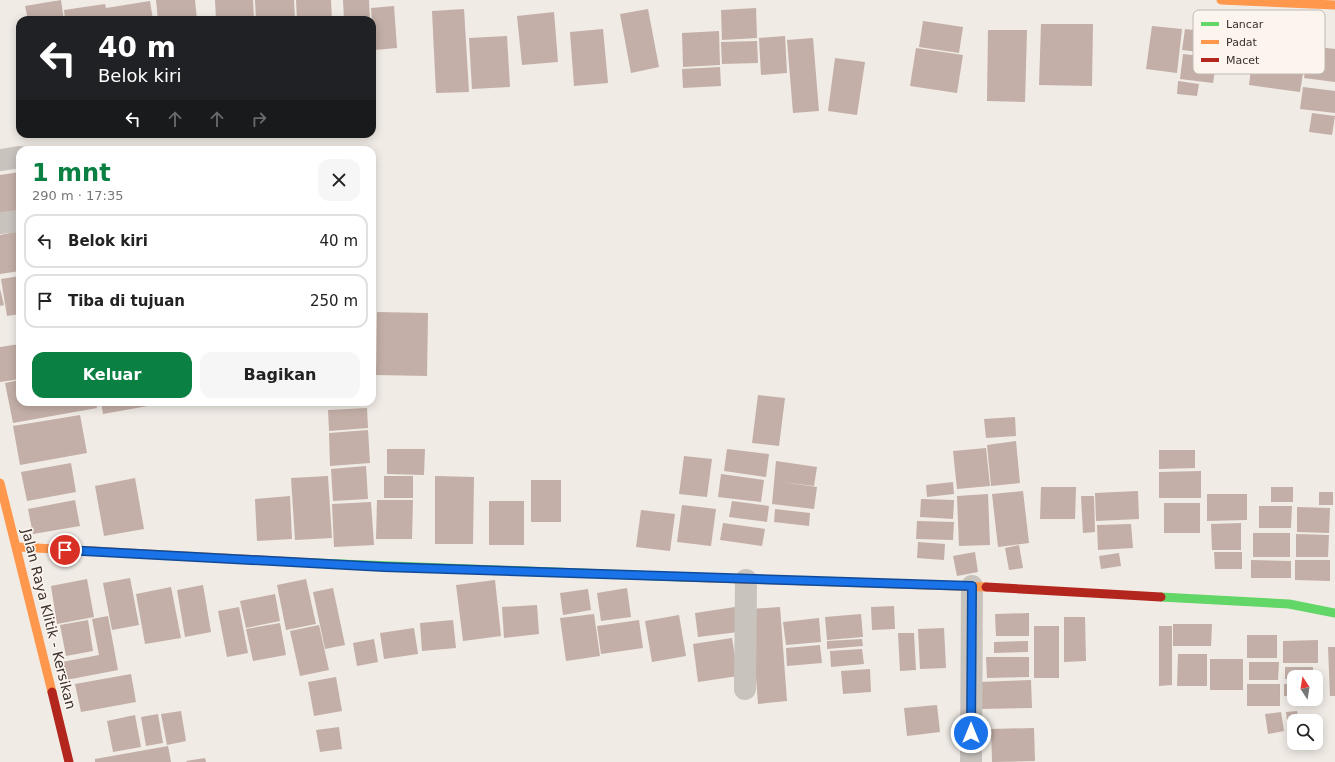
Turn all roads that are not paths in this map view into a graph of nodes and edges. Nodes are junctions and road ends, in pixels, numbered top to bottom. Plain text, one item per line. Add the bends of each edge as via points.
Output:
1 (1221, 0) edge
2 (1335, 5) edge
3 (16, 158) edge
4 (0, 160) edge
5 (16, 221) edge
6 (0, 223) edge
7 (0, 483) edge
8 (17, 548) junction
9 (746, 580) junction
10 (972, 586) junction
11 (1335, 613) edge
12 (745, 689) dead end
13 (69, 762) edge
14 (971, 762) edge

1 - 2 street
3 - 4 street
5 - 6 street
7 - 8 street, Jalan Raya Klitik - Kersikan
8 - 9 street via 384,567
8 - 13 street, Jalan Raya Klitik - Kersikan
9 - 10 street
9 - 12 street
10 - 11 street via 1289,604
10 - 14 street

